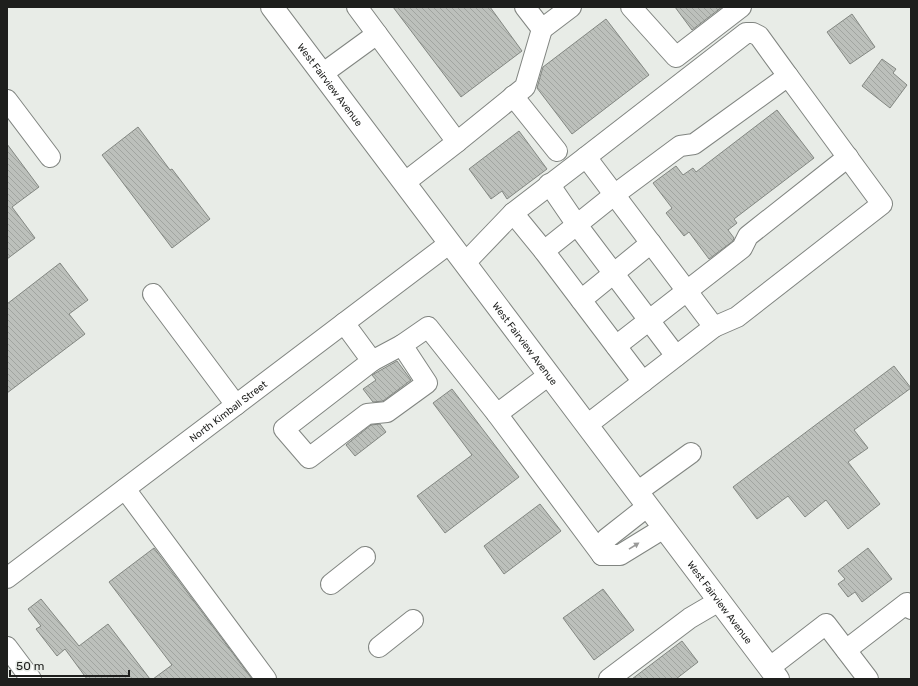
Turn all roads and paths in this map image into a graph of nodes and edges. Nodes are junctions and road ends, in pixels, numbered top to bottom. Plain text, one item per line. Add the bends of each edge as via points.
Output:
1 (272, 7) edge
2 (357, 7) edge
3 (525, 7) edge
4 (571, 7) edge
5 (632, 7) edge
6 (741, 7) edge
7 (542, 29) junction
8 (377, 34) junction
9 (322, 74) junction
10 (788, 76) junction
11 (513, 96) junction
12 (7, 100) edge
13 (457, 142) junction
14 (557, 151) dead end
15 (50, 157) dead end
16 (586, 157) junction
17 (848, 157) junction
18 (404, 183) junction
19 (549, 184) junction
20 (614, 195) junction
21 (513, 213) junction
22 (577, 225) junction
23 (650, 243) junction
24 (450, 244) junction
25 (544, 252) junction
26 (465, 263) junction
27 (613, 273) junction
28 (687, 290) junction
29 (153, 294) dead end
30 (581, 300) junction
31 (649, 320) junction
32 (344, 323) junction
33 (714, 327) junction
34 (402, 345) junction
35 (616, 346) junction
36 (676, 356) junction
37 (372, 361) junction
38 (548, 375) junction
39 (643, 382) junction
40 (236, 405) junction
41 (497, 414) junction
42 (587, 425) junction
43 (691, 453) dead end
44 (125, 489) junction
45 (642, 499) junction
46 (664, 528) junction
47 (602, 555) junction
48 (365, 557) dead end
49 (7, 578) edge
50 (331, 584) dead end
51 (718, 601) junction
52 (911, 609) edge
53 (413, 620) dead end
54 (7, 647) edge
55 (379, 648) dead end
56 (846, 650) junction
57 (773, 673) edge
58 (31, 679) edge
59 (266, 679) edge
60 (609, 679) edge
61 (868, 679) edge

1 - 9 main road, West Fairview Avenue
2 - 8 street
3 - 7 street
4 - 7 street
5 - 6 street via 676,57
7 - 11 street via 525,87
8 - 9 street
8 - 13 street
9 - 18 main road, West Fairview Avenue
10 - 16 street via 759,36 746,33
10 - 17 street
10 - 20 street via 694,144 680,146
11 - 13 street
11 - 14 street
12 - 15 street
13 - 18 street
16 - 19 street
16 - 20 street
17 - 28 street via 748,236 742,248
17 - 33 street via 882,204 737,317
18 - 24 main road, West Fairview Avenue
19 - 21 street
19 - 22 street
20 - 22 street
20 - 23 street
21 - 25 street
21 - 26 street
22 - 25 street
22 - 27 street
23 - 27 street
23 - 28 street
24 - 26 main road, West Fairview Avenue
24 - 32 street, North Kimball Street
25 - 30 street
26 - 38 main road, West Fairview Avenue
27 - 30 street
27 - 31 street
28 - 31 street
28 - 33 street
29 - 40 street
30 - 35 street
31 - 35 street
31 - 36 street
32 - 37 street
32 - 40 street, North Kimball Street
33 - 36 street
34 - 37 street
34 - 37 street via 427,383 387,412 367,414 309,458 284,429
34 - 41 street via 428,327
35 - 39 street
36 - 39 street
38 - 41 street
38 - 42 main road, West Fairview Avenue
39 - 42 street
40 - 44 street, North Kimball Street
41 - 47 street
42 - 45 main road, West Fairview Avenue
43 - 45 street
44 - 49 street, North Kimball Street
44 - 59 street
45 - 46 main road, West Fairview Avenue
45 - 47 street via 606,539
47 -> 46 street via 620,555
46 - 51 main road, West Fairview Avenue
48 - 50 street
51 - 57 main road, West Fairview Avenue
51 - 60 street via 690,618
52 - 56 street via 907,603
53 - 55 street
54 - 58 street
56 - 57 street via 826,624
56 - 61 street

